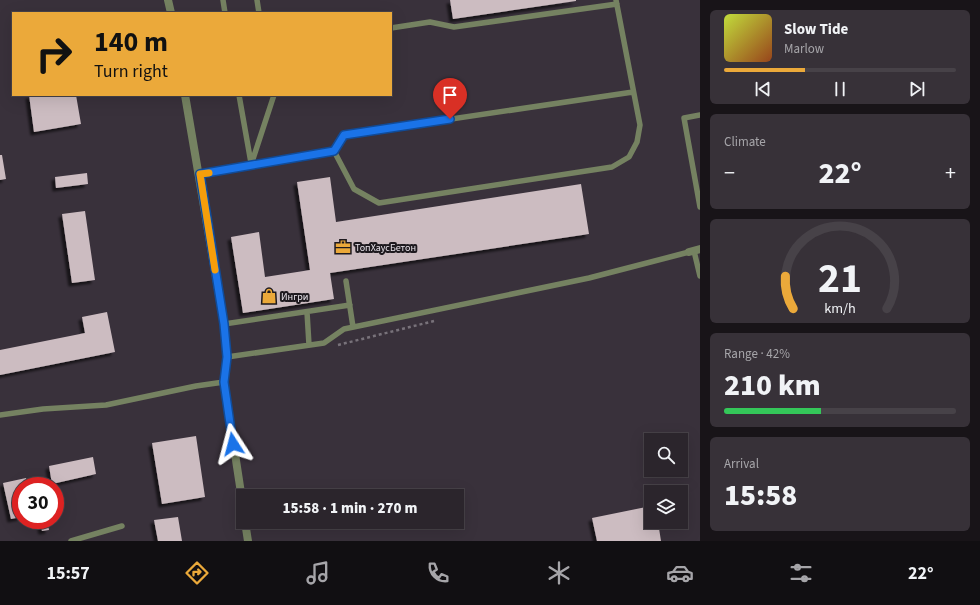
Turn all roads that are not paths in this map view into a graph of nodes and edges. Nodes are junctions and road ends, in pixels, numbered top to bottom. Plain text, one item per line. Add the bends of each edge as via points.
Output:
1 (168, 0) edge
2 (223, 0) edge
3 (257, 0) edge
4 (616, 2) edge
5 (171, 12) edge
6 (225, 12) edge
7 (259, 12) edge
8 (392, 28) edge
9 (633, 92) junction
10 (185, 96) edge
11 (239, 96) edge
12 (274, 96) edge
13 (700, 115) edge
14 (334, 151) junction
15 (251, 166) junction
16 (200, 174) junction
17 (700, 207) edge
18 (694, 250) edge
19 (700, 276) edge
20 (346, 280) dead end
21 (350, 305) junction
22 (306, 312) junction
23 (224, 324) junction
24 (353, 327) junction
25 (309, 345) junction
26 (227, 357) junction
27 (224, 382) junction
28 (0, 415) edge
29 (240, 489) edge
30 (122, 526) dead end
31 (246, 529) edge
32 (71, 541) edge
33 (248, 541) edge

1 - 5 street
2 - 6 lane
3 - 7 lane
4 - 8 lane via 454,27 430,22
4 - 9 lane
9 - 14 lane via 344,135
9 - 14 lane via 640,125 637,142 628,157 612,167 379,203 354,190
10 - 16 street
11 - 15 lane
12 - 15 lane
13 - 17 lane via 684,118
14 - 15 lane
15 - 16 lane
16 - 23 street
18 - 19 lane
18 - 24 lane via 589,278
20 - 21 lane
21 - 22 lane
21 - 24 lane
22 - 23 lane
22 - 25 lane
23 - 26 street
24 - 25 lane via 344,329 324,343
25 - 26 lane
26 - 27 street
27 - 28 lane via 106,405
27 - 29 street
30 - 32 lane
31 - 33 street

